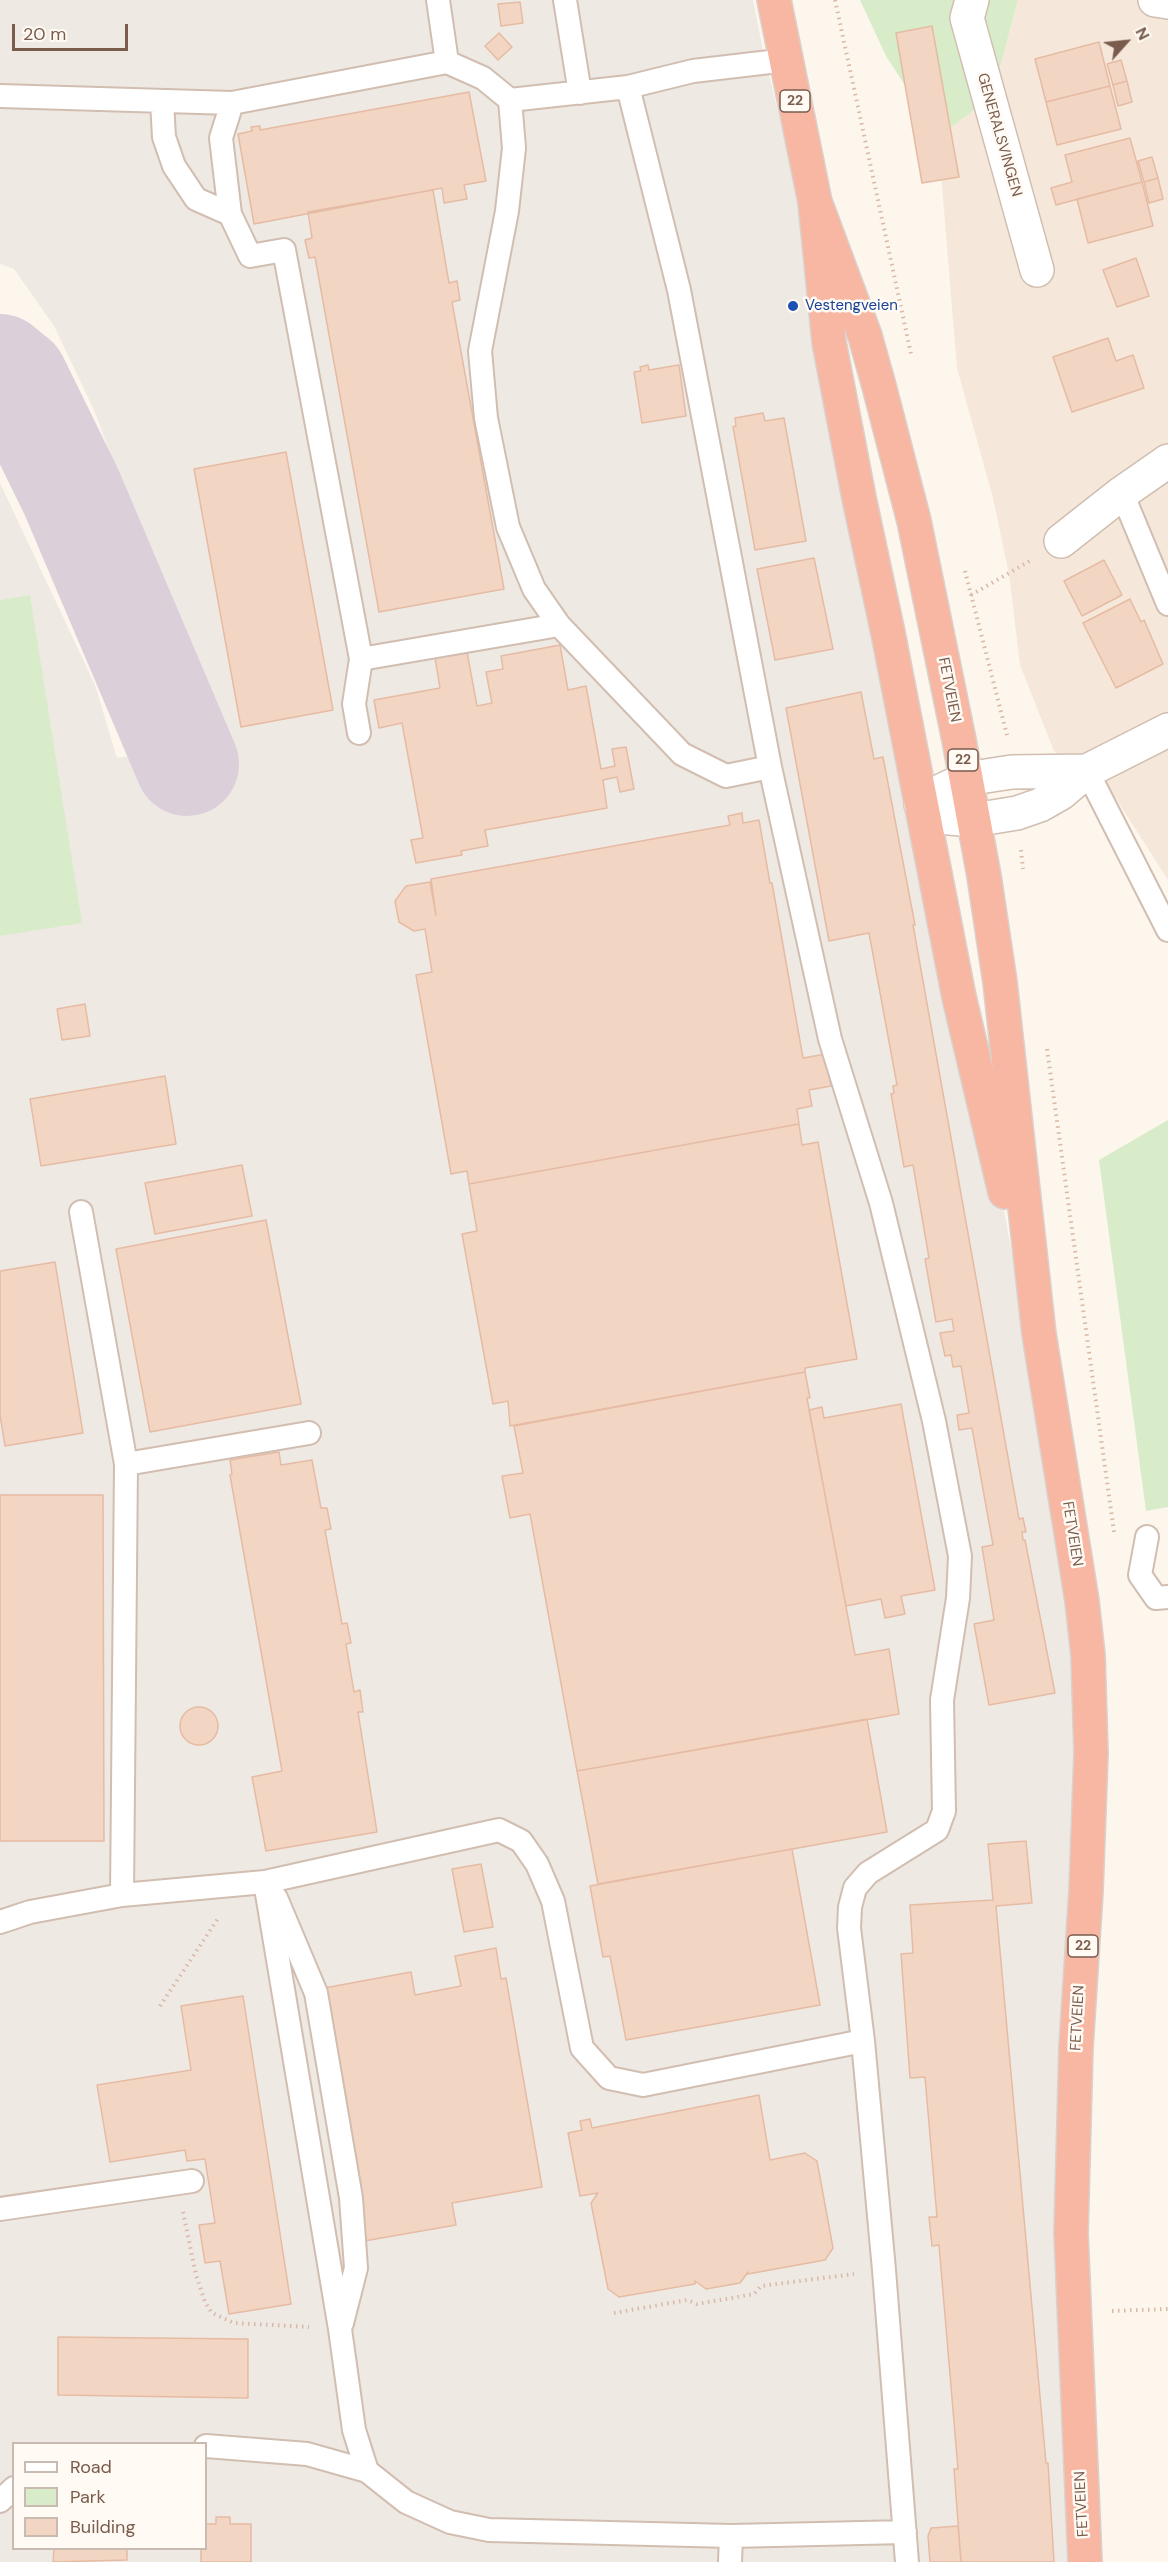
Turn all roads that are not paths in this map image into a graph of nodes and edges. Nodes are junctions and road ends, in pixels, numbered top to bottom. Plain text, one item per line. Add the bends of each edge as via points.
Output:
1 (438, 0) edge
2 (565, 0) edge
3 (774, 0) edge
4 (972, 0) edge
5 (1155, 0) edge
6 (1168, 2) edge
7 (787, 60) junction
8 (447, 62) junction
9 (628, 87) junction
10 (580, 93) junction
11 (0, 96) edge
12 (510, 100) junction
13 (162, 101) junction
14 (232, 103) junction
15 (815, 202) junction
16 (230, 214) junction
17 (1037, 270) dead end
18 (1168, 461) edge
19 (1122, 493) junction
20 (1061, 541) road end
21 (1168, 604) edge
22 (559, 624) junction
23 (361, 659) junction
24 (1168, 730) edge
25 (359, 733) dead end
26 (770, 767) junction
27 (1087, 771) junction
28 (966, 779) junction
29 (921, 804) junction
30 (974, 820) junction
31 (1168, 930) edge
32 (81, 1212) dead end
33 (1039, 1334) junction
34 (309, 1433) dead end
35 (126, 1464) junction
36 (1147, 1537) dead end
37 (1168, 1597) edge
38 (266, 1882) junction
39 (123, 1895) junction
40 (0, 1922) edge
41 (863, 2041) junction
42 (184, 2182) road end
43 (0, 2209) edge
44 (340, 2329) junction
45 (207, 2446) edge
46 (367, 2471) junction
47 (12, 2490) edge
48 (0, 2501) edge
49 (905, 2532) junction
50 (731, 2536) junction
51 (730, 2562) edge
52 (907, 2562) edge
53 (1085, 2562) edge

1 - 8 lane
2 - 10 lane
3 - 7 highway, FETVEIEN / 22
4 - 17 street, GENERALSVINGEN via 967,18
5 - 6 street
7 - 9 lane via 693,71
7 - 15 highway, FETVEIEN / 22
8 - 12 lane via 483,78
8 - 14 lane
9 - 10 lane
9 - 26 lane via 680,290
10 - 12 lane
11 - 13 lane
12 - 22 lane via 514,148 507,211 480,351 486,418 508,527 534,589
13 - 14 lane
13 - 16 lane via 164,137 174,166 196,199
14 - 16 lane via 221,138
15 - 28 highway, FETVEIEN / 22 via 865,336 901,469
15 - 29 highway, FETVEIEN / 22 via 830,342
16 - 23 lane via 250,256 284,250
18 - 19 street
19 - 20 street
19 - 21 lane
22 - 23 lane
22 - 26 lane via 682,754 726,776
23 - 25 lane via 354,704
24 - 27 street
26 - 41 lane via 830,1039 881,1203 932,1409 960,1556 958,1598 942,1700 944,1811 937,1830 868,1874 855,1888 850,1906 849,1928
27 - 28 street via 1012,772
27 - 30 street via 1040,805
27 - 31 lane
28 - 29 street
28 - 30 highway, FETVEIEN / 22
29 - 30 street via 949,818
29 - 33 highway, FETVEIEN / 22 via 959,997
30 - 33 highway, FETVEIEN / 22 via 1000,982
32 - 35 lane
33 - 53 highway, FETVEIEN / 22 via 1082,1601 1090,1710 1090,1814 1076,2048 1071,2233
34 - 35 lane
35 - 39 lane
36 - 37 lane via 1140,1575 1156,1598
38 - 39 lane
38 - 41 lane via 498,1822 520,1841 537,1864 553,1901 582,2048 609,2078 643,2085
38 - 44 lane
38 - 44 lane via 280,1904 316,1993 351,2198 356,2268
39 - 40 lane via 30,1912
41 - 49 lane
42 - 43 lane
44 - 46 lane via 354,2430
45 - 46 lane via 308,2454
46 - 50 lane via 405,2502 450,2522 489,2530
47 - 48 lane
49 - 50 lane
49 - 52 lane
50 - 51 lane

